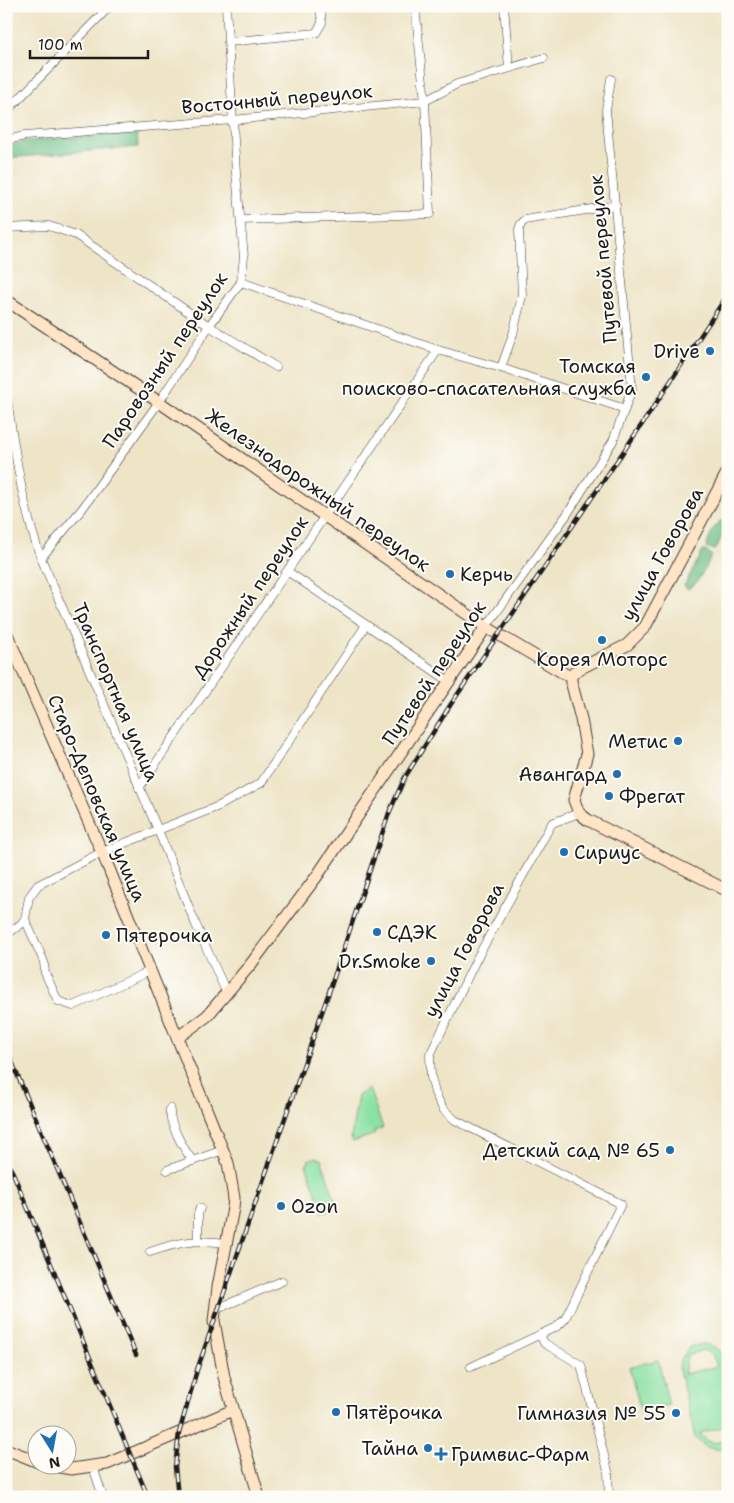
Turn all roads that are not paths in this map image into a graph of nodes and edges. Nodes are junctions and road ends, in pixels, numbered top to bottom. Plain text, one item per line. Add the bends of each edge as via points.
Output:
1 (110, 6) edge
2 (226, 6) edge
3 (320, 6) edge
4 (415, 6) edge
5 (504, 6) edge
6 (229, 42) junction
7 (544, 58) dead end
8 (510, 68) junction
9 (611, 79) dead end
10 (425, 101) junction
11 (6, 112) edge
12 (233, 120) junction
13 (6, 140) edge
14 (616, 205) junction
15 (241, 220) junction
16 (6, 228) edge
17 (241, 282) junction
18 (6, 300) edge
19 (208, 326) junction
20 (438, 350) junction
21 (276, 367) dead end
22 (501, 368) junction
23 (6, 393) edge
24 (159, 402) junction
25 (625, 409) junction
26 (728, 471) edge
27 (324, 516) junction
28 (41, 558) junction
29 (287, 571) junction
30 (366, 626) junction
31 (486, 627) junction
32 (6, 632) edge
33 (570, 677) junction
34 (449, 681) junction
35 (139, 788) junction
36 (579, 813) junction
37 (158, 830) junction
38 (102, 852) junction
39 (728, 891) edge
40 (25, 919) junction
41 (6, 935) edge
42 (150, 971) junction
43 (227, 994) junction
44 (177, 1038) junction
45 (170, 1108) dead end
46 (223, 1150) junction
47 (193, 1161) junction
48 (167, 1170) dead end
49 (200, 1208) dead end
50 (198, 1240) junction
51 (226, 1243) junction
52 (150, 1252) dead end
53 (282, 1280) dead end
54 (215, 1312) junction
55 (540, 1334) junction
56 (471, 1367) dead end
57 (233, 1410) junction
58 (6, 1449) edge
59 (28, 1458) edge
60 (93, 1467) junction
61 (78, 1468) edge
62 (103, 1497) edge
63 (259, 1497) edge
64 (609, 1497) edge

1 - 11 street
2 - 6 street, Паровозный переулок
3 - 6 street via 322,23 316,33
4 - 10 street
5 - 8 street
6 - 12 street, Паровозный переулок
7 - 8 street, Восточный переулок
8 - 10 street, Восточный переулок via 457,84
9 - 14 street, Путевой переулок via 606,110
10 - 12 street, Восточный переулок
10 - 15 street via 430,214
12 - 13 street, Восточный переулок
12 - 15 street, Паровозный переулок
14 - 22 street via 525,220 521,224 522,296
14 - 25 street, Путевой переулок via 632,390
15 - 17 street, Паровозный переулок via 244,257
16 - 19 street via 49,226 76,235
17 - 19 street, Паровозный переулок
17 - 20 street
18 - 24 street, Железнодорожный переулок
19 - 21 street
19 - 24 street, Паровозный переулок
20 - 22 street
20 - 27 street, Дорожный переулок
22 - 25 street
23 - 28 street, Транспортная улица via 23,499
24 - 27 street, Железнодорожный переулок
24 - 28 street, Паровозный переулок via 82,509
25 - 31 street, Путевой переулок via 613,441 568,513
26 - 33 street, улица Говорова via 645,627 627,645 577,670
27 - 29 street, Дорожный переулок
27 - 31 street, Железнодорожный переулок
28 - 35 street, Транспортная улица
29 - 30 street
29 - 35 street, Дорожный переулок
30 - 34 street
30 - 37 street via 261,783 219,806
31 - 33 street, Железнодорожный переулок
31 - 34 street, Путевой переулок
32 - 38 street, Старо-Деповская улица
33 - 36 street via 587,754 574,800
34 - 43 street, Путевой переулок via 317,876
35 - 37 street, Транспортная улица
36 - 39 street
36 - 55 street, улица Говорова via 552,823 476,960 430,1055 435,1093 443,1109 455,1120 621,1204 565,1319
37 - 38 street
37 - 43 street, Транспортная улица
38 - 40 street via 38,886 30,897
38 - 42 street, Старо-Деповская улица
40 - 41 street
40 - 42 street via 58,1001 73,1006
42 - 44 street, Старо-Деповская улица
43 - 44 street, Путевой переулок via 207,1016
44 - 46 street, Старо-Деповская улица
45 - 47 street via 176,1134
46 - 47 street
46 - 51 street, Старо-Деповская улица via 234,1198
47 - 48 street
49 - 50 street
50 - 51 street
50 - 52 street
51 - 54 street, Старо-Деповская улица
53 - 54 street
54 - 57 street, Старо-Деповская улица via 217,1342
55 - 56 street
55 - 64 street via 544,1343 581,1365 608,1471
57 - 60 street via 107,1464
57 - 63 street, Старо-Деповская улица
58 - 59 street
60 - 61 street
60 - 62 street

